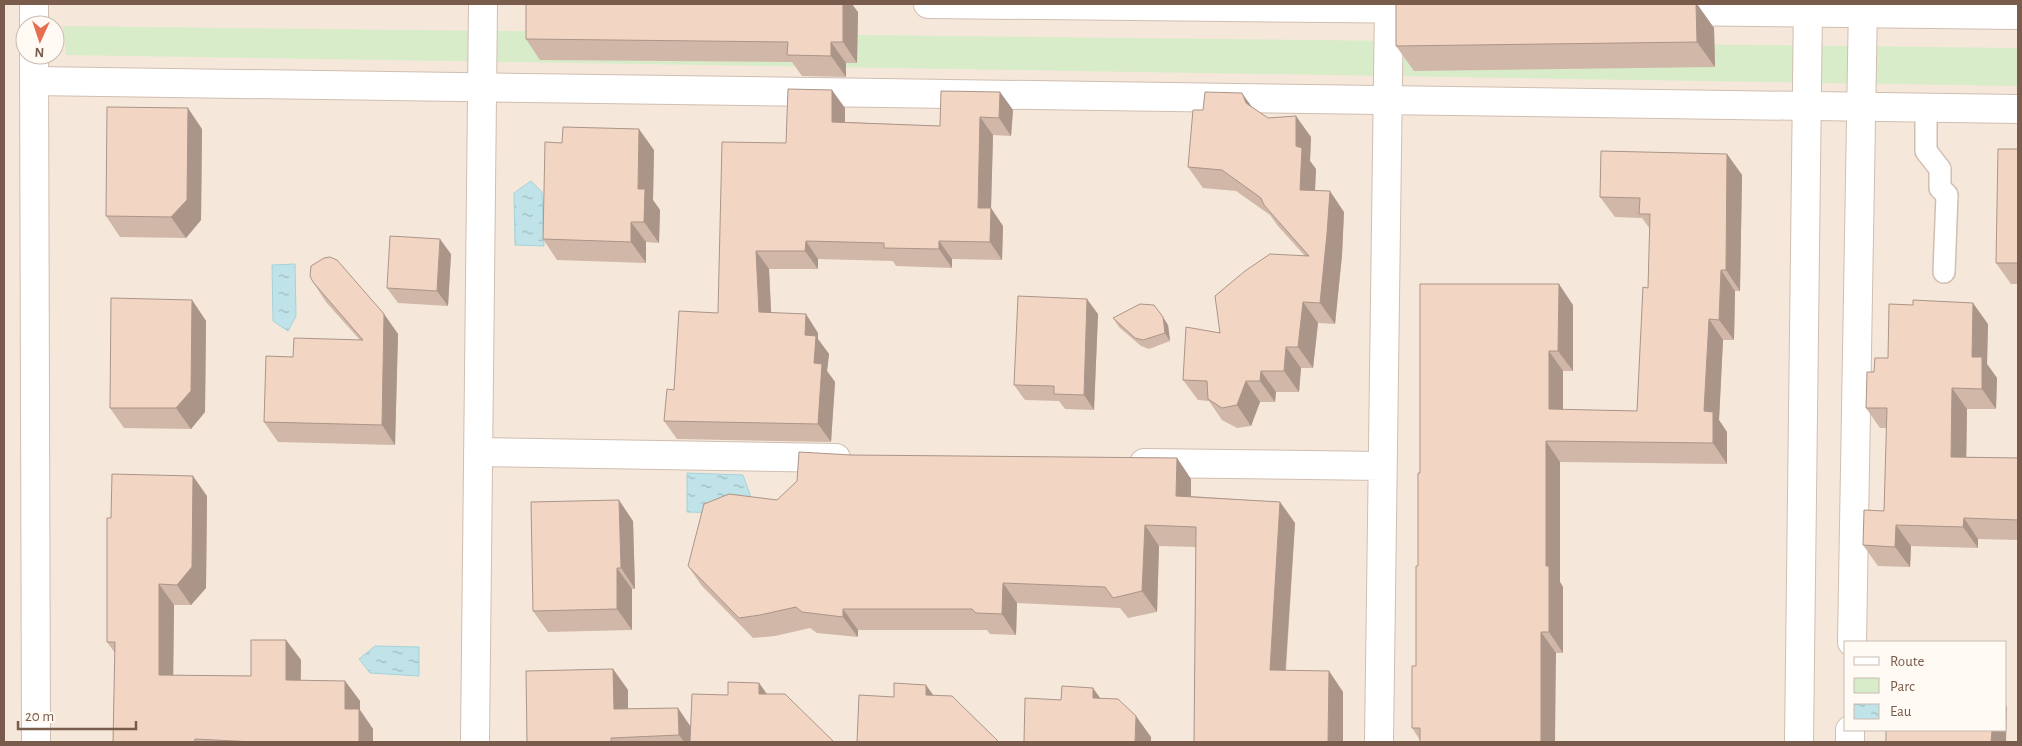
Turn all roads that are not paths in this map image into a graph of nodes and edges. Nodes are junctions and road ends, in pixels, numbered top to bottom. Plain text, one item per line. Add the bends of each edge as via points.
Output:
1 (483, 4) edge
2 (928, 4) edge
3 (1389, 6) edge
4 (1808, 8) edge
5 (1863, 8) edge
6 (1458, 9) edge
7 (1638, 11) edge
8 (2018, 15) edge
9 (34, 68) edge
10 (482, 87) junction
11 (1388, 100) junction
12 (1807, 106) junction
13 (1861, 106) junction
14 (1926, 107) junction
15 (2018, 109) edge
16 (1944, 272) dead end
17 (478, 452) junction
18 (856, 458) edge
19 (1124, 462) edge
20 (1382, 466) junction
21 (1852, 641) edge
22 (36, 742) edge
23 (475, 742) edge
24 (1379, 742) edge
25 (1799, 742) edge

1 - 10 street
2 - 3 street
3 - 6 street
3 - 11 street
4 - 5 street
4 - 7 street
4 - 12 street
5 - 8 street
5 - 13 street
9 - 10 street
9 - 22 street
10 - 11 street
10 - 17 street
11 - 12 street
11 - 20 street
12 - 13 street
12 - 25 street
13 - 14 street
13 - 21 street
14 - 15 street
14 - 16 lane via 1926,151 1940,169 1940,188 1948,195
17 - 18 street
17 - 23 street
19 - 20 street
20 - 24 street

